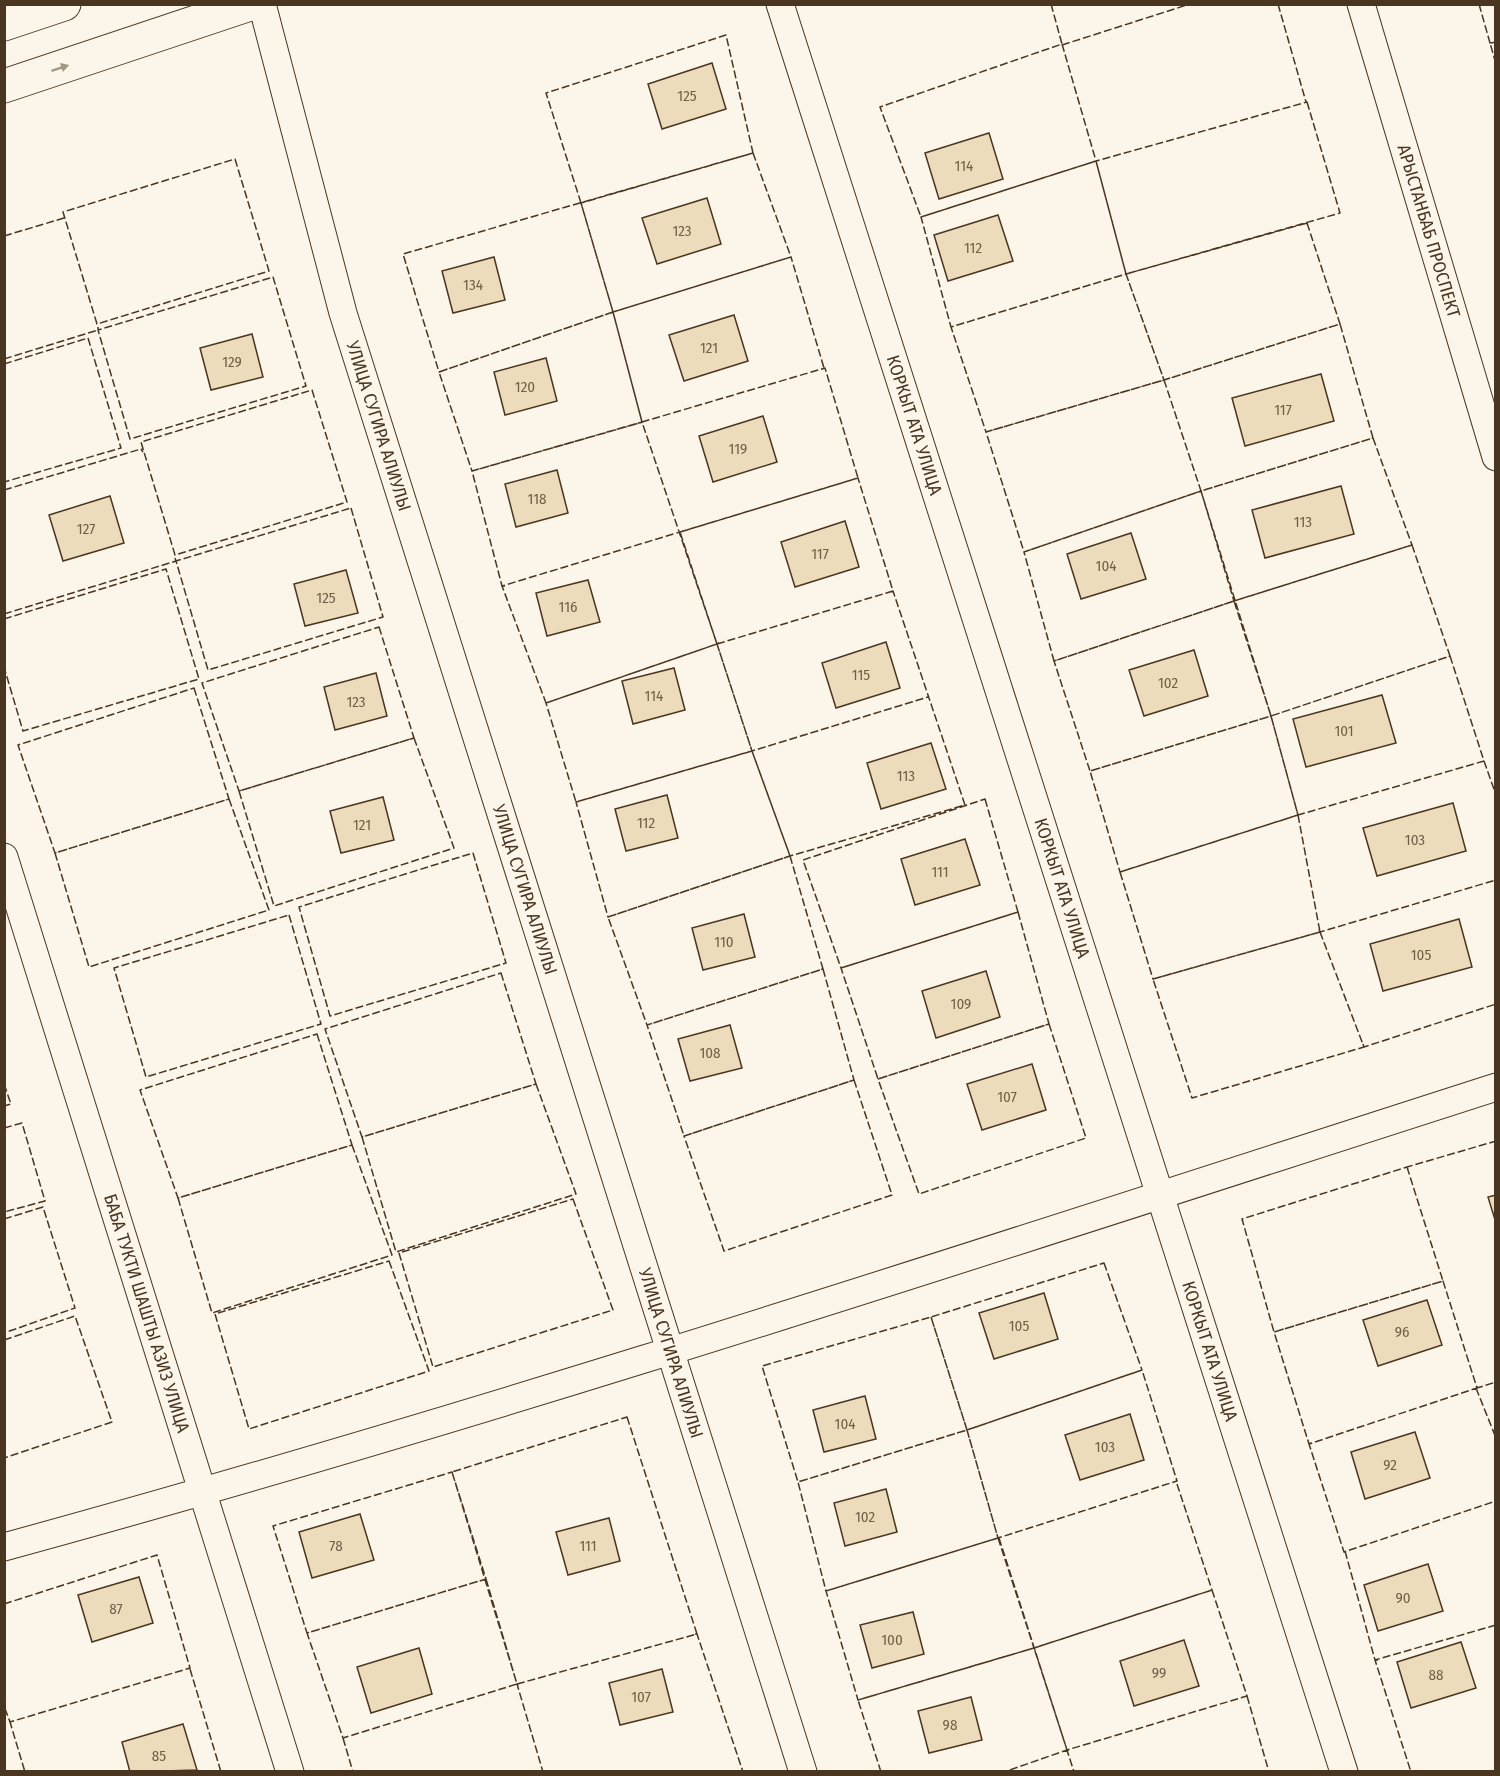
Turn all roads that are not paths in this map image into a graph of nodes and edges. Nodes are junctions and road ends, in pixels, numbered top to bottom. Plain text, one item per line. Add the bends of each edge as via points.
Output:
1 (64, 4) edge
2 (250, 4) edge
3 (262, 4) edge
4 (780, 4) edge
5 (1360, 4) edge
6 (4, 24) edge
7 (4, 86) edge
8 (1496, 457) edge
9 (4, 857) edge
10 (1496, 1087) edge
11 (1160, 1195) junction
12 (670, 1350) junction
13 (203, 1493) junction
14 (4, 1547) edge
15 (290, 1772) edge
16 (803, 1772) edge
17 (1344, 1772) edge

1 - 6 street
7 -> 2 street
3 - 12 street, УЛИЦА СУГИРА АЛИУЛЫ via 343,313
4 - 11 street, КОРКЫТ АТА УЛИЦА
5 - 8 street, АРЫСТАНБАБ ПРОСПЕКТ
9 - 13 street, БАБА ТУКТИ ШАШТЫ АЗИЗ УЛИЦА
10 - 11 street
11 - 12 street
11 - 17 street, КОРКЫТ АТА УЛИЦА
12 - 13 street
12 - 16 street, УЛИЦА СУГИРА АЛИУЛЫ
13 - 14 street
13 - 15 street, БАБА ТУКТИ ШАШТЫ АЗИЗ УЛИЦА

